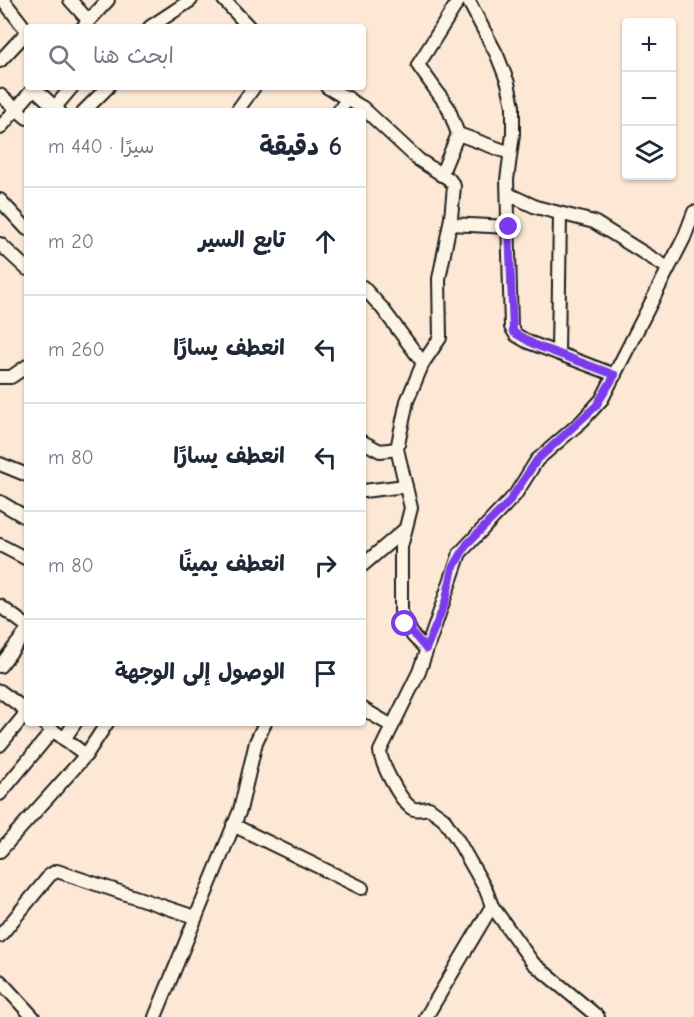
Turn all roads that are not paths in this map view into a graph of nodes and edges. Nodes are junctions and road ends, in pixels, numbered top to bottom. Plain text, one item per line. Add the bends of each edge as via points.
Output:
1 (3, 0) edge
2 (70, 0) edge
3 (108, 0) edge
4 (191, 0) edge
5 (224, 0) edge
6 (459, 0) edge
7 (468, 0) edge
8 (86, 24) edge
9 (155, 24) edge
10 (246, 24) edge
11 (24, 27) edge
12 (24, 34) edge
13 (0, 61) edge
14 (32, 90) edge
15 (36, 90) edge
16 (70, 90) edge
17 (106, 90) edge
18 (252, 90) edge
19 (333, 90) edge
20 (0, 95) edge
21 (348, 98) junction
22 (56, 108) edge
23 (58, 108) edge
24 (92, 108) edge
25 (239, 108) edge
26 (341, 108) edge
27 (361, 108) edge
28 (16, 109) junction
29 (366, 111) edge
30 (24, 116) edge
31 (0, 128) edge
32 (458, 134) junction
33 (510, 153) junction
34 (441, 175) junction
35 (508, 194) junction
36 (0, 200) edge
37 (694, 212) edge
38 (561, 214) junction
39 (450, 224) junction
40 (24, 226) edge
41 (509, 227) junction
42 (0, 244) edge
43 (24, 266) edge
44 (668, 267) junction
45 (366, 290) edge
46 (558, 353) junction
47 (423, 363) junction
48 (24, 368) edge
49 (615, 375) junction
50 (0, 377) edge
51 (366, 444) edge
52 (397, 449) junction
53 (0, 464) edge
54 (24, 474) edge
55 (406, 486) junction
56 (366, 491) edge
57 (0, 502) edge
58 (24, 516) edge
59 (404, 530) junction
60 (0, 545) edge
61 (24, 557) edge
62 (366, 562) edge
63 (0, 606) edge
64 (24, 624) edge
65 (24, 635) edge
66 (426, 649) junction
67 (0, 666) edge
68 (0, 692) edge
69 (24, 710) edge
70 (366, 711) edge
71 (24, 716) edge
72 (73, 726) edge
73 (105, 726) edge
74 (264, 726) edge
75 (392, 726) junction
76 (48, 727) edge
77 (64, 739) junction
78 (0, 745) edge
79 (86, 755) junction
80 (0, 794) edge
81 (233, 825) junction
82 (0, 851) edge
83 (362, 888) dead end
84 (492, 906) junction
85 (195, 917) junction
86 (0, 936) edge
87 (0, 981) edge
88 (33, 1017) edge
89 (155, 1017) edge
90 (426, 1017) edge
91 (598, 1017) edge

1 - 11 street
2 - 8 street
3 - 8 street
4 - 9 street
5 - 10 street
6 - 32 street via 418,65 448,106
7 - 33 street via 508,83 513,106
12 - 13 street
14 - 28 street
15 - 22 street
16 - 23 street
17 - 24 street
18 - 25 street
19 - 21 street
20 - 28 street
21 - 26 street
21 - 27 street
28 - 30 street
28 - 31 street
29 - 34 street
32 - 33 street
32 - 34 street
33 - 35 street
34 - 39 street via 454,186
35 - 38 street
35 - 41 street
36 - 40 street
37 - 44 street
38 - 44 street via 594,222
38 - 46 street
39 - 41 street
39 - 47 street via 439,279 440,334
41 - 46 street via 511,327 528,342
42 - 43 street
44 - 49 street
45 - 47 street
46 - 49 street
47 - 52 street via 407,401
48 - 50 street via 11,377
49 - 66 street via 596,406 537,460 508,503 467,544 453,568 445,603
51 - 52 street via 380,451
52 - 55 street
53 - 54 street
55 - 56 street
55 - 59 street via 411,513
57 - 58 street
59 - 62 street
59 - 66 street via 401,612 413,636
60 - 61 street
63 - 64 street
65 - 67 street
66 - 75 street
68 - 69 street
70 - 75 street
71 - 78 street
72 - 77 street
73 - 79 street
74 - 81 street
75 - 84 street via 380,751 388,773 409,806 417,810 429,808 443,818
76 - 77 street
76 - 80 street
77 - 79 street
79 - 82 street
81 - 83 street
81 - 85 street
84 - 90 street
84 - 91 street via 533,963
85 - 86 street via 57,871
85 - 89 street
87 - 88 street

